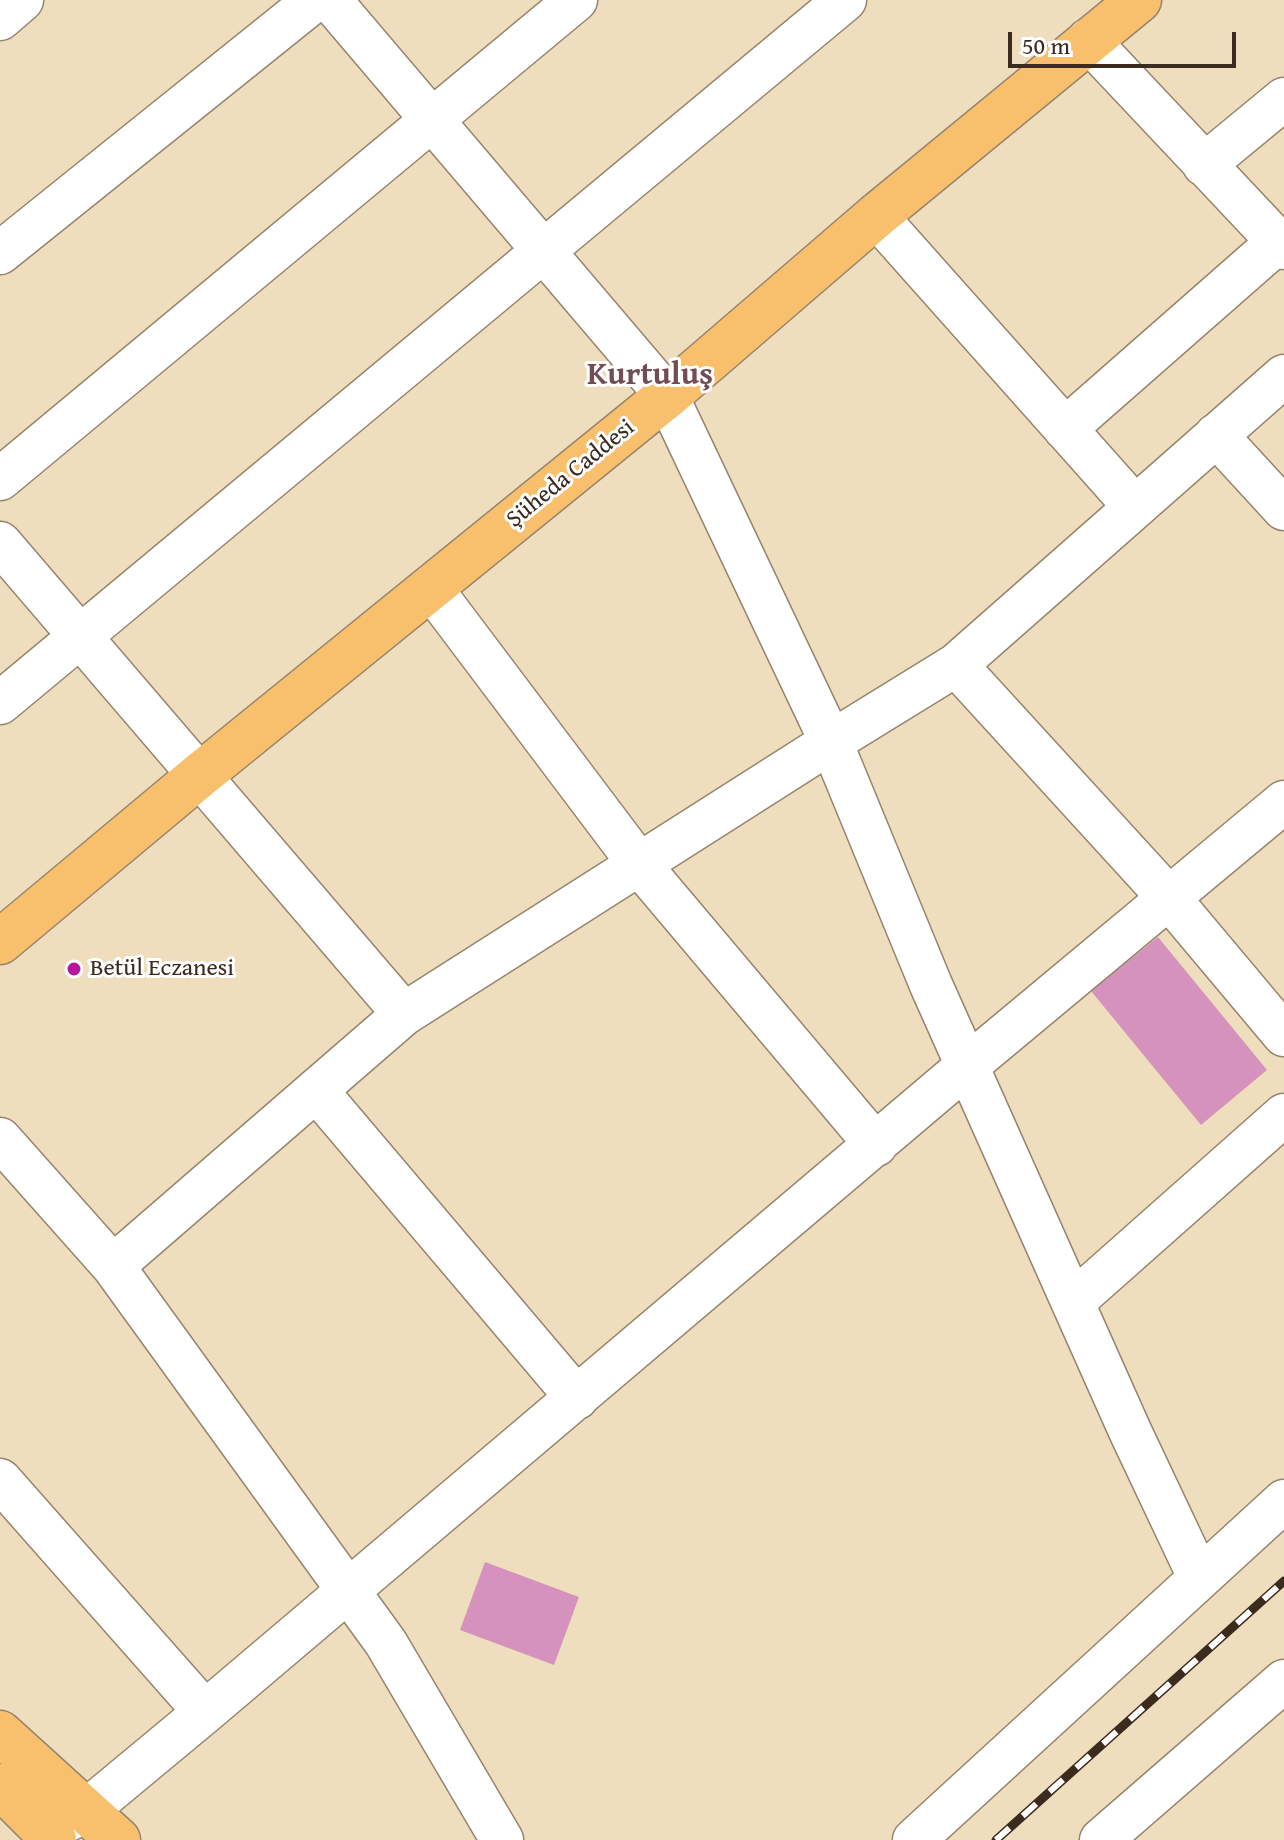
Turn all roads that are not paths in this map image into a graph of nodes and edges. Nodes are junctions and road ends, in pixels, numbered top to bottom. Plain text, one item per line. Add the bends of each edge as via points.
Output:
1 (22, 0) edge
2 (315, 0) edge
3 (330, 0) edge
4 (576, 0) edge
5 (845, 0) edge
6 (1127, 4) edge
7 (0, 19) edge
8 (1088, 40) junction
9 (1284, 99) edge
10 (432, 119) junction
11 (1204, 165) junction
12 (876, 216) junction
13 (1281, 245) edge
14 (545, 252) junction
15 (0, 253) edge
16 (1284, 376) edge
17 (667, 396) junction
18 (1065, 429) junction
19 (1216, 435) junction
20 (0, 479) edge
21 (1135, 507) junction
22 (1284, 509) edge
23 (0, 543) edge
24 (431, 588) junction
25 (82, 637) junction
26 (956, 665) junction
27 (0, 703) edge
28 (831, 742) junction
29 (200, 775) junction
30 (1284, 802) edge
31 (639, 864) junction
32 (1169, 898) junction
33 (0, 942) edge
34 (404, 1014) junction
35 (1284, 1035) edge
36 (967, 1066) junction
37 (316, 1090) junction
38 (1284, 1115) edge
39 (0, 1139) edge
40 (876, 1145) junction
41 (113, 1266) junction
42 (1073, 1302) junction
43 (577, 1398) junction
44 (0, 1480) edge
45 (1284, 1501) edge
46 (1199, 1577) junction
47 (348, 1591) junction
48 (1284, 1681) edge
49 (205, 1712) junction
50 (0, 1733) edge
51 (0, 1786) edge
52 (87, 1810) junction
53 (1112, 1836) edge
54 (46, 1837) edge
55 (118, 1840) edge
56 (502, 1840) edge
57 (914, 1840) edge

1 - 7 street
2 - 15 street
3 - 10 street
4 - 10 street
5 - 14 street
6 - 8 main road, Şüheda Caddesi
8 - 11 street
8 - 12 main road, Şüheda Caddesi
9 - 11 street
10 - 14 street
10 - 20 street
11 - 13 street
12 - 17 main road, Şüheda Caddesi
12 - 18 street
13 - 18 street
14 - 17 street
14 - 25 street
16 - 19 street
17 - 24 main road, Şüheda Caddesi
17 - 28 street
18 - 21 street
19 - 21 street
19 - 22 street
21 - 26 street
23 - 25 street
24 - 29 main road, Şüheda Caddesi
24 - 31 street
25 - 27 street
25 - 29 street
26 - 28 street
26 - 32 street
28 - 31 street
28 - 36 street
29 - 33 main road, Şüheda Caddesi
29 - 34 street
30 - 32 street
31 - 34 street
31 - 40 street
32 - 35 street
32 - 36 street
34 - 37 street
36 - 40 street
36 - 42 street
37 - 41 street
37 - 43 street
38 - 42 street
39 - 41 street
40 - 43 street
41 - 47 street
42 - 46 street
43 - 47 street
44 - 49 street
45 - 46 street
46 - 57 street
47 - 49 street
47 - 56 street via 386,1643
48 - 53 street
49 - 52 street
50 - 52 main road
51 - 54 main road
52 - 54 street
52 - 55 main road

